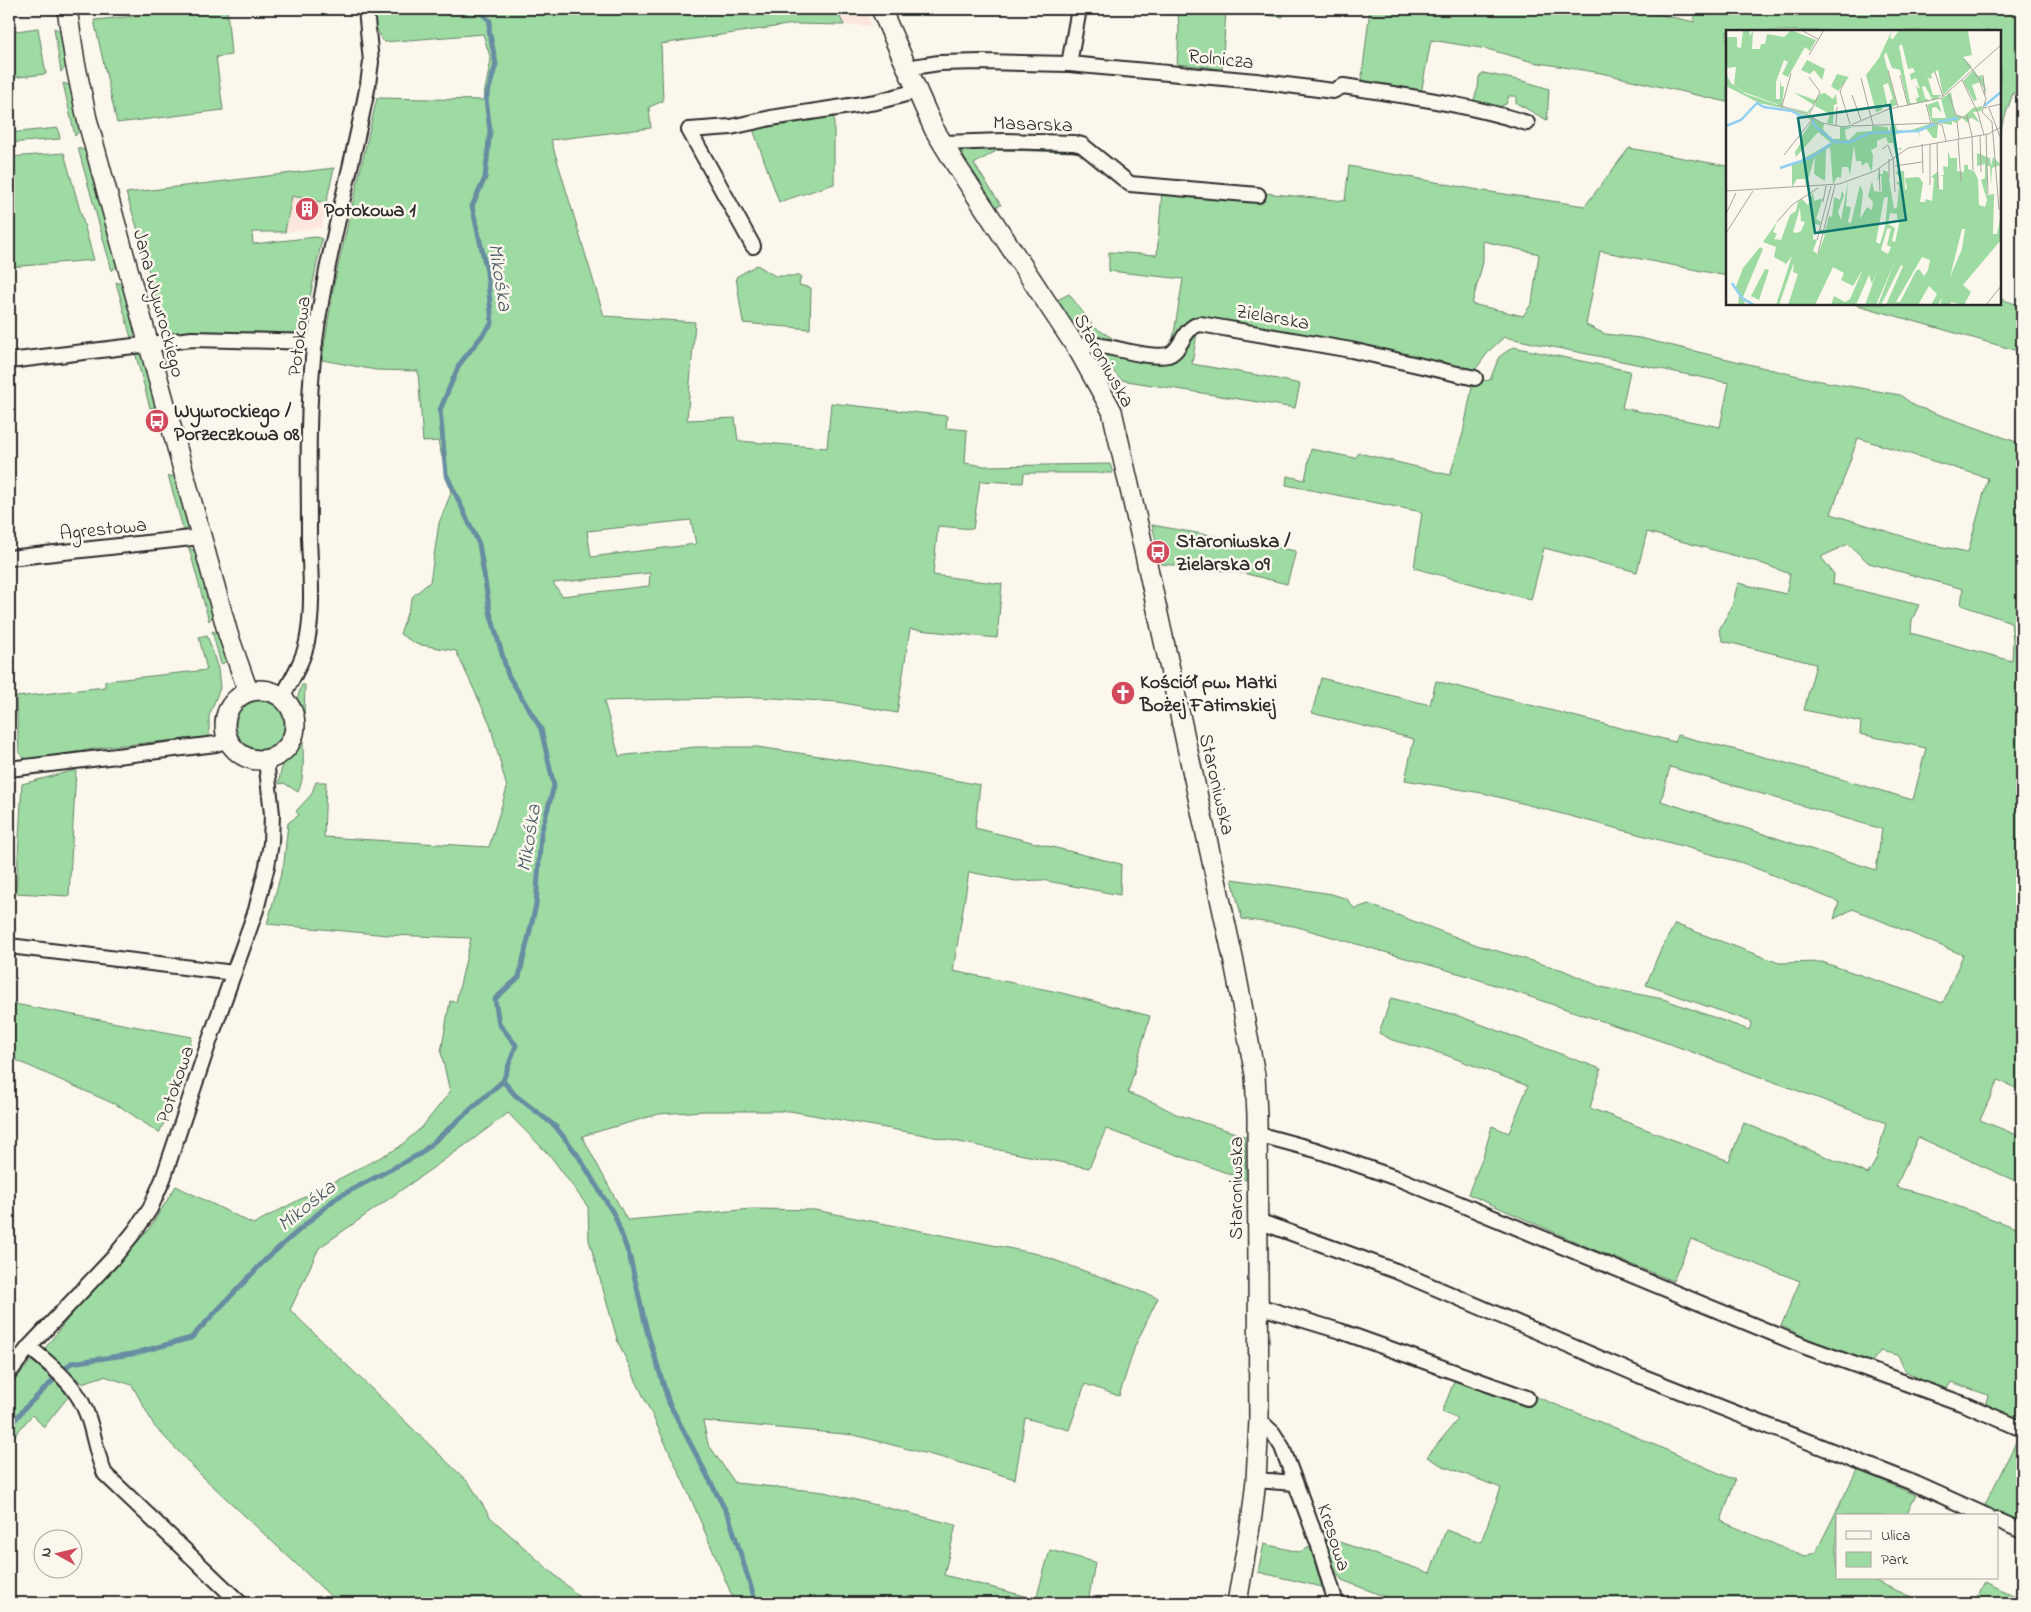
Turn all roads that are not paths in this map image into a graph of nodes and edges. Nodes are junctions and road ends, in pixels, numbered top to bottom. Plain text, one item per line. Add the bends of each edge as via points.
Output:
1 (67, 9) edge
2 (366, 9) edge
3 (881, 9) edge
4 (1079, 9) edge
5 (1069, 64) junction
6 (906, 68) junction
7 (917, 91) junction
8 (1527, 123) dead end
9 (942, 142) junction
10 (1258, 195) dead end
11 (753, 246) dead end
12 (316, 342) junction
13 (148, 344) junction
14 (1075, 346) junction
15 (9, 361) edge
16 (1475, 378) dead end
17 (201, 537) junction
18 (9, 558) edge
19 (248, 691) junction
20 (282, 697) junction
21 (228, 740) junction
22 (266, 760) junction
23 (9, 769) edge
24 (9, 946) edge
25 (234, 973) junction
26 (1257, 1136) junction
27 (1258, 1221) junction
28 (1258, 1306) junction
29 (29, 1347) junction
30 (9, 1373) edge
31 (1527, 1398) dead end
32 (1259, 1420) junction
33 (2022, 1429) edge
34 (1256, 1480) junction
35 (1295, 1483) junction
36 (1983, 1514) edge
37 (1998, 1520) edge
38 (2022, 1531) edge
39 (240, 1603) edge
40 (1236, 1603) edge
41 (1336, 1603) edge

1 - 13 street, Jana Wywrockiego via 87,119
2 - 12 street, Potokowa via 371,62 368,84 327,272
3 - 6 street, Staroniwska
4 - 5 street
5 - 6 street, Rolnicza via 939,63
5 - 8 street, Rolnicza via 1333,91 1343,86 1492,112
6 - 7 street, Staroniwska
7 - 9 street, Staroniwska
7 - 11 street via 876,102 731,127 689,130
9 - 10 street, Masarska via 1074,143 1082,145 1130,184
9 - 14 street, Staroniwska
12 - 13 street via 192,339
12 - 20 street, Potokowa via 310,405 311,614 302,659
13 - 15 street
13 - 17 street, Jana Wywrockiego
14 - 16 street, Zielarska via 1095,345 1168,355 1186,332 1200,324 1351,350
14 - 26 street, Staroniwska via 1112,412 1120,441 1244,1011 1255,1075
17 - 18 street, Agrestowa
17 - 19 street, Jana Wywrockiego
19 - 20 street via 266,689
19 - 21 street via 238,697 228,711 225,728
20 - 22 street via 293,711 293,738 283,752
21 - 22 street via 244,756
21 - 23 street
22 - 25 street, Potokowa via 272,814 271,843 256,910
24 - 25 street
25 - 29 street, Potokowa via 150,1209 114,1257
26 - 27 street, Staroniwska
26 - 33 street via 1316,1150 1402,1180 1806,1347 1969,1406
27 - 28 street, Staroniwska
27 - 36 street via 1396,1271 1641,1376 1916,1484
28 - 31 street via 1348,1334
28 - 32 street, Staroniwska
29 - 30 street, Potokowa
29 - 39 street via 78,1395 105,1474
32 - 34 street, Staroniwska
32 - 35 street, Kresowa via 1282,1446
34 - 35 street
34 - 40 street, Staroniwska
35 - 41 street, Kresowa
37 - 38 street

